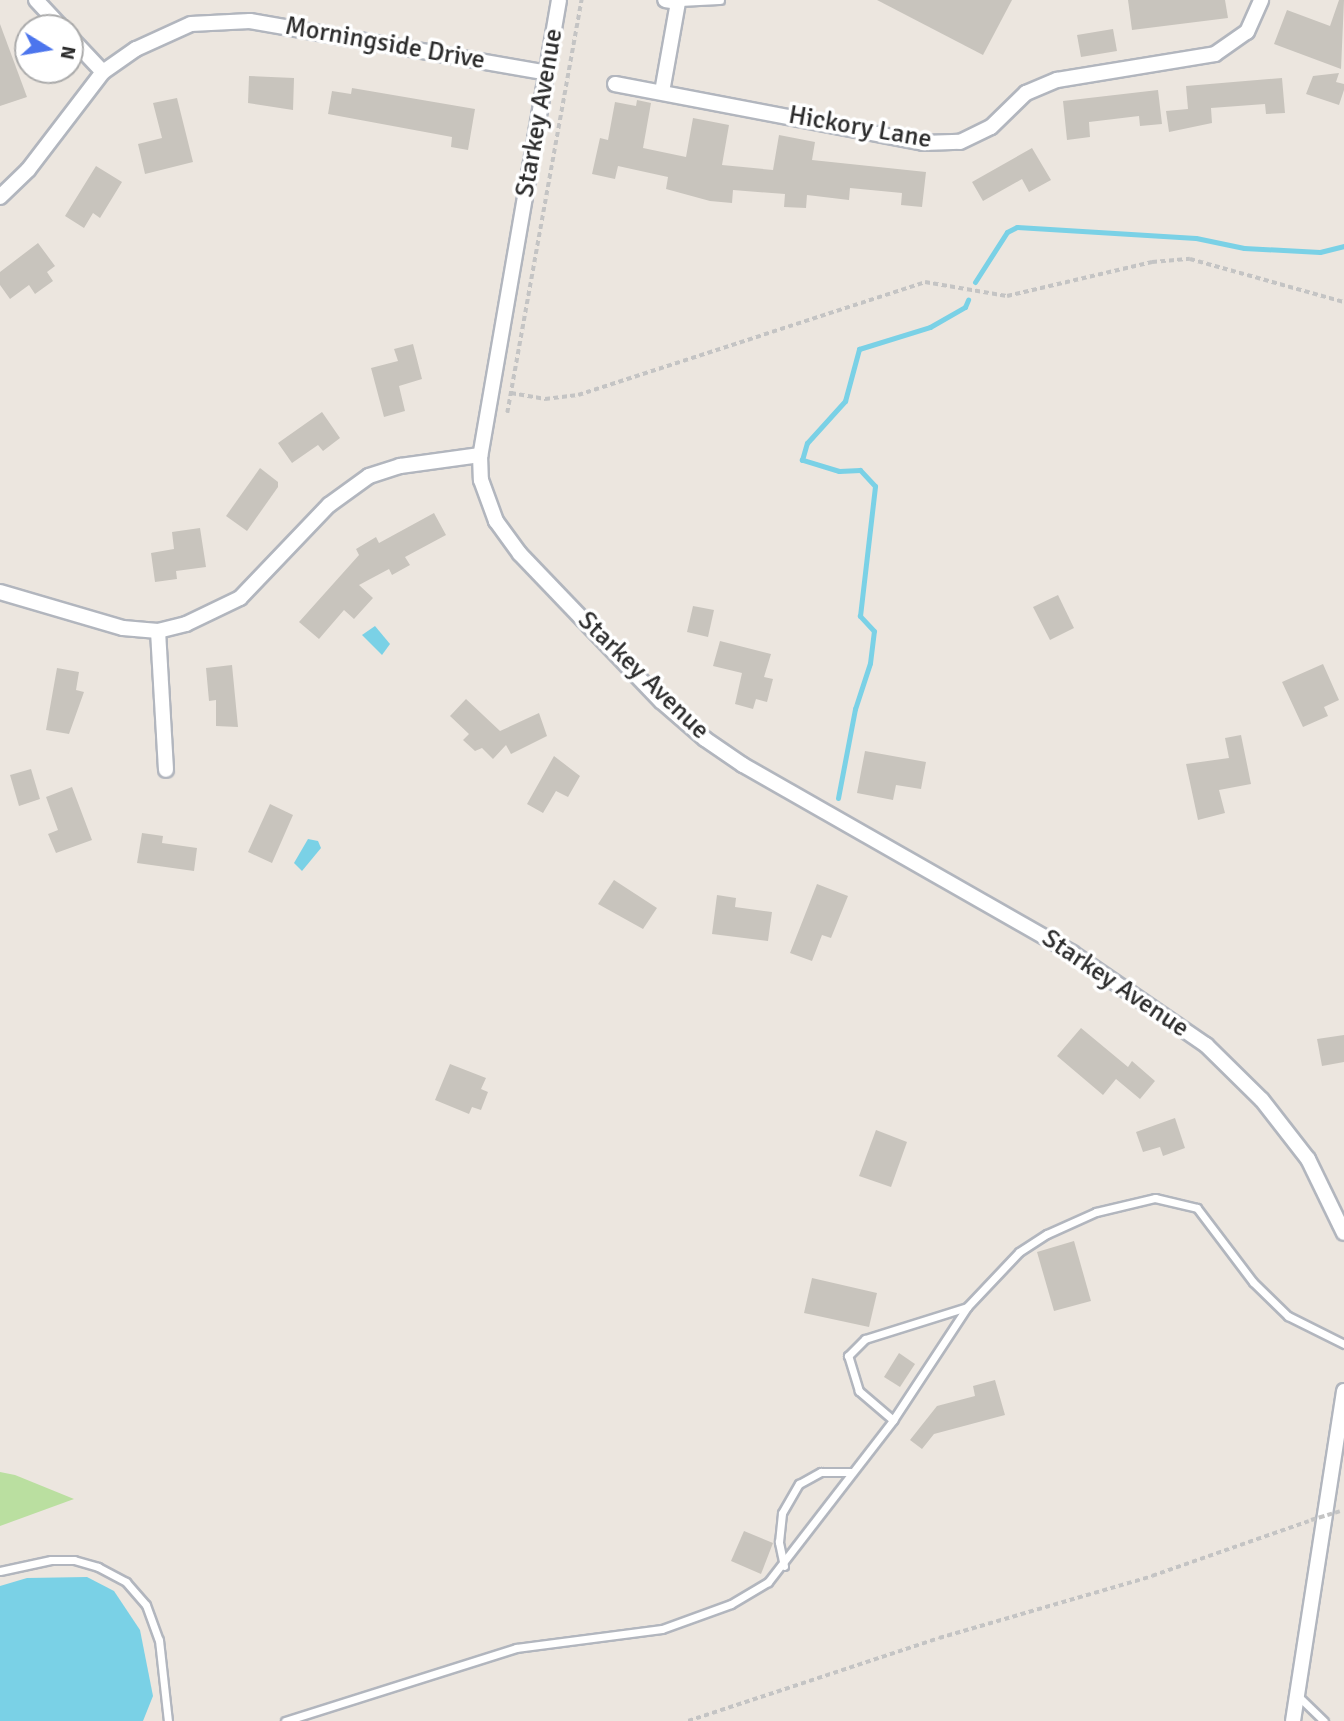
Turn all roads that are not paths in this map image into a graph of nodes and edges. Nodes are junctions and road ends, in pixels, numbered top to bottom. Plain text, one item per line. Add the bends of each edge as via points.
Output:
1 (36, 0) edge
2 (559, 0) edge
3 (719, 0) edge
4 (1261, 0) edge
5 (672, 1) edge
6 (49, 14) edge
7 (84, 52) edge
8 (103, 72) junction
9 (547, 73) junction
10 (615, 84) dead end
11 (662, 92) junction
12 (0, 197) edge
13 (480, 455) junction
14 (0, 592) edge
15 (158, 631) junction
16 (166, 770) dead end
17 (1344, 1233) edge
18 (968, 1307) junction
19 (1344, 1344) edge
20 (1344, 1391) edge
21 (893, 1420) junction
22 (852, 1472) junction
23 (783, 1566) junction
24 (0, 1571) edge
25 (1297, 1695) junction
26 (168, 1721) edge
27 (285, 1721) edge
28 (1293, 1721) edge
29 (1324, 1721) edge

1 - 6 street
2 - 9 street, Starkey Avenue
3 - 5 lane
4 - 11 street, Hickory Lane via 1248,32 1215,54 1057,80 1026,93 991,127 960,142 923,143
5 - 11 street
7 - 8 street
8 - 9 street, Morningside Drive via 167,33 191,24 230,20
8 - 12 street, Morningside Drive via 28,170
9 - 13 street, Starkey Avenue
10 - 11 street, Hickory Lane
13 - 15 street via 400,466 369,476 329,505 240,598 214,613
13 - 17 street, Starkey Avenue via 488,503 520,554 662,701 743,765 1054,942 1152,1004 1206,1045 1262,1100 1308,1159
14 - 15 street via 83,618
15 - 16 street
18 - 19 lane via 1019,1252 1047,1234 1096,1212 1154,1198 1181,1201 1206,1217 1253,1282 1289,1316
18 - 21 lane
18 - 21 lane via 865,1339 848,1356 859,1391
20 - 25 street
21 - 22 lane
22 - 23 lane
22 - 23 lane via 821,1472 799,1484 782,1513 779,1542
23 - 27 lane via 768,1582 731,1604 662,1629 516,1648
24 - 26 lane via 74,1560 126,1583 146,1605 159,1640
25 - 28 street
25 - 29 lane

